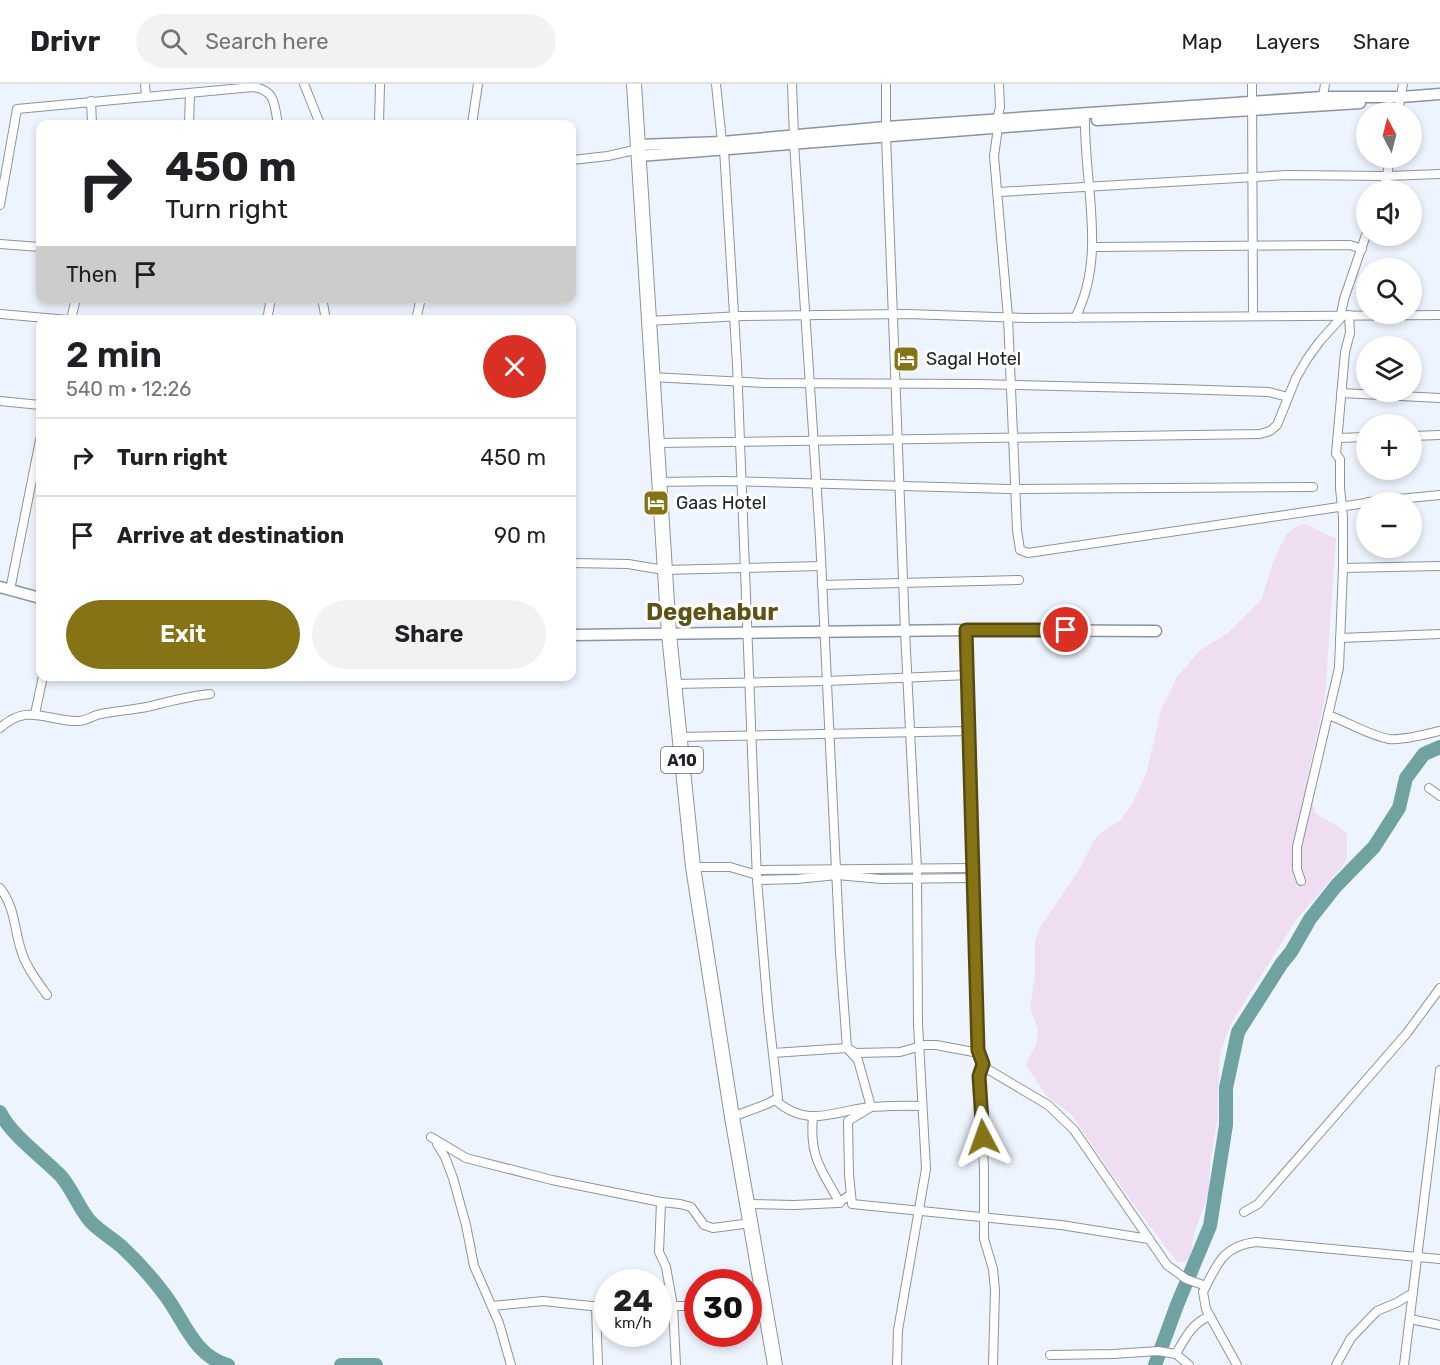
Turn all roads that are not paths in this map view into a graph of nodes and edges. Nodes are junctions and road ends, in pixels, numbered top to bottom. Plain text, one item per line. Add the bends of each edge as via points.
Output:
1 (145, 84) edge
2 (304, 84) edge
3 (380, 84) edge
4 (478, 84) edge
5 (634, 84) edge
6 (716, 84) edge
7 (792, 84) edge
8 (886, 84) edge
9 (999, 84) edge
10 (1252, 84) edge
11 (1325, 84) edge
12 (1403, 84) edge
13 (190, 94) junction
14 (146, 96) junction
15 (1440, 96) edge
16 (1323, 97) junction
17 (1401, 98) junction
18 (91, 101) junction
19 (1400, 102) edge
20 (1253, 106) junction
21 (1084, 117) junction
22 (92, 120) edge
23 (189, 120) edge
24 (277, 120) edge
25 (318, 120) edge
26 (379, 120) edge
27 (473, 120) edge
28 (997, 124) junction
29 (886, 132) junction
30 (794, 140) junction
31 (723, 145) junction
32 (639, 150) junction
33 (576, 160) edge
34 (1388, 168) edge
35 (1440, 174) edge
36 (1387, 176) junction
37 (1254, 177) junction
38 (1386, 180) edge
39 (1089, 187) junction
40 (999, 192) junction
41 (0, 205) edge
42 (0, 244) edge
43 (1363, 246) edge
44 (36, 247) edge
45 (1093, 247) junction
46 (1254, 247) junction
47 (1362, 249) junction
48 (0, 314) edge
49 (894, 314) junction
50 (805, 315) junction
51 (1345, 315) junction
52 (1440, 315) edge
53 (1253, 316) junction
54 (36, 317) edge
55 (734, 317) junction
56 (1008, 317) junction
57 (1075, 318) junction
58 (648, 321) junction
59 (651, 377) junction
60 (738, 382) junction
61 (810, 383) junction
62 (896, 383) junction
63 (1011, 385) junction
64 (1341, 393) junction
65 (1288, 397) junction
66 (1440, 398) edge
67 (0, 401) edge
68 (36, 405) edge
69 (1440, 435) edge
70 (1422, 436) edge
71 (1356, 437) edge
72 (1013, 438) junction
73 (1338, 438) junction
74 (898, 440) junction
75 (814, 441) junction
76 (740, 442) junction
77 (656, 443) junction
78 (36, 457) edge
79 (658, 482) junction
80 (741, 482) junction
81 (816, 484) junction
82 (900, 486) junction
83 (1313, 487) dead end
84 (1016, 489) junction
85 (1440, 495) edge
86 (1422, 497) edge
87 (1356, 504) edge
88 (1341, 505) junction
89 (576, 563) edge
90 (821, 566) junction
91 (1440, 566) edge
92 (745, 568) junction
93 (1344, 568) junction
94 (664, 570) junction
95 (1019, 580) dead end
96 (903, 583) junction
97 (822, 585) junction
98 (5, 588) edge
99 (36, 597) edge
100 (966, 630) junction
101 (1156, 630) dead end
102 (905, 631) junction
103 (824, 632) junction
104 (747, 633) junction
105 (669, 634) junction
106 (1440, 634) edge
107 (576, 635) edge
108 (1340, 638) junction
109 (969, 675) junction
110 (908, 678) junction
111 (42, 681) edge
112 (827, 681) junction
113 (749, 683) junction
114 (674, 684) junction
115 (210, 694) dead end
116 (35, 714) junction
117 (1328, 715) junction
118 (0, 728) edge
119 (969, 731) junction
120 (1440, 731) edge
121 (910, 732) junction
122 (830, 734) junction
123 (751, 736) junction
124 (679, 737) junction
125 (1429, 788) dead end
126 (1440, 795) edge
127 (693, 867) junction
128 (974, 868) junction
129 (917, 869) junction
130 (797, 870) junction
131 (837, 872) junction
132 (881, 874) junction
133 (757, 875) junction
134 (974, 878) junction
135 (797, 879) junction
136 (917, 879) junction
137 (1301, 881) dead end
138 (0, 888) edge
139 (1440, 988) edge
140 (47, 995) dead end
141 (919, 1046) junction
142 (848, 1048) junction
143 (773, 1053) junction
144 (979, 1053) junction
145 (983, 1064) junction
146 (1440, 1070) edge
147 (775, 1100) junction
148 (922, 1106) junction
149 (871, 1107) junction
150 (813, 1116) junction
151 (732, 1117) junction
152 (850, 1195) junction
153 (661, 1202) junction
154 (747, 1203) junction
155 (840, 1203) junction
156 (918, 1210) junction
157 (1244, 1212) dead end
158 (984, 1216) junction
159 (751, 1223) junction
160 (1149, 1239) junction
161 (1417, 1257) junction
162 (1440, 1259) edge
163 (1206, 1286) junction
164 (1413, 1293) junction
165 (492, 1306) junction
166 (594, 1306) edge
167 (673, 1306) junction
168 (684, 1306) edge
169 (762, 1308) edge
170 (766, 1310) junction
171 (1210, 1316) junction
172 (1410, 1319) junction
173 (1440, 1326) edge
174 (597, 1347) edge
175 (1050, 1354) dead end
176 (1176, 1354) junction
177 (511, 1365) edge
178 (598, 1365) edge
179 (676, 1365) edge
180 (775, 1365) edge
181 (897, 1365) edge
182 (993, 1365) edge
183 (1189, 1365) edge
184 (1237, 1365) edge
185 (1336, 1365) edge
186 (1404, 1365) edge

1 - 14 street
2 - 25 street
3 - 26 street
4 - 27 street
5 - 32 highway, A10
6 - 31 street
7 - 30 street
8 - 29 street
9 - 28 street
10 - 20 street
11 - 16 street
12 - 17 street
13 - 14 street
13 - 23 street
13 - 24 street via 264,88 272,95
14 - 18 street
15 - 17 street
16 - 17 street
16 - 20 street
17 - 19 street
17 - 20 street
18 - 22 street
18 - 41 street via 16,109
20 - 21 street
20 - 37 street
21 - 28 street
21 - 39 street
28 - 29 street
28 - 40 street via 994,156
29 - 30 street
29 - 49 street
30 - 31 street
30 - 50 street
31 - 32 street
31 - 55 street
32 - 33 street
32 - 58 highway, A10
34 - 36 street
35 - 36 street
36 - 37 street
36 - 38 street
37 - 39 street
37 - 46 street
39 - 40 street
39 - 45 street
40 - 56 street
42 - 44 street
43 - 47 street
45 - 46 street
45 - 57 street via 1082,304
46 - 47 street via 1350,245
46 - 53 street
47 - 51 street
48 - 54 street
49 - 50 street
49 - 56 street
49 - 62 street
50 - 55 street
50 - 61 street
51 - 52 street
51 - 53 street
51 - 64 street via 1350,333
51 - 65 street via 1307,359
53 - 57 street
55 - 58 street
55 - 60 street
56 - 57 street
56 - 63 street
58 - 59 highway, A10
59 - 60 street
59 - 77 highway, A10
60 - 61 street
60 - 76 street
61 - 62 street
61 - 75 street
62 - 63 street
62 - 74 street
63 - 65 street via 1269,392
63 - 72 street
64 - 66 street
64 - 73 street
65 - 72 street via 1276,425 1260,434
67 - 68 street
69 - 70 street
71 - 73 street
72 - 74 street
72 - 84 street
73 - 88 street
74 - 75 street
74 - 82 street
75 - 76 street
75 - 81 street
76 - 77 street
76 - 80 street
77 - 79 highway, A10
78 - 98 street
79 - 80 street
79 - 94 highway, A10
80 - 81 street
80 - 92 street
81 - 82 street
81 - 90 street
82 - 84 street
82 - 96 street
83 - 84 street
84 - 88 street via 1020,550 1028,554
85 - 86 street
87 - 88 street
88 - 93 street
89 - 94 street via 628,564
90 - 92 street
90 - 97 street
91 - 93 street
92 - 94 street
92 - 104 street
93 - 108 street
94 - 105 highway, A10
95 - 96 street
96 - 97 street
96 - 102 street
97 - 103 street
98 - 99 street
100 - 101 street
100 - 102 street
100 - 109 street
102 - 103 street
102 - 110 street
103 - 104 street
103 - 112 street
104 - 105 street
104 - 113 street
105 - 107 street
105 - 114 highway, A10
106 - 108 street
108 - 117 street
109 - 110 street
109 - 119 street
110 - 112 street
110 - 121 street
111 - 116 street
112 - 113 street
112 - 122 street
113 - 114 street
113 - 123 street
114 - 124 highway, A10
115 - 116 street via 97,714 83,721
116 - 118 street via 22,715
117 - 120 street via 1391,739
117 - 137 street via 1297,847
119 - 121 street
119 - 128 street
121 - 122 street
121 - 129 street
122 - 123 street
122 - 131 street
123 - 124 street
123 - 133 street
124 - 127 highway, A10
125 - 126 street
127 - 133 street via 730,867
127 - 151 highway, A10
128 - 129 street
128 - 134 street
129 - 132 street
129 - 136 street
130 - 131 street
130 - 133 street
130 - 135 street
131 - 132 street
131 - 135 street
131 - 142 street
132 - 136 street
133 - 135 street
133 - 143 street
134 - 136 street
134 - 144 street
136 - 141 street
138 - 140 street via 11,905 27,966
139 - 157 street via 1407,1033 1258,1204
141 - 142 street via 900,1052 856,1053
141 - 144 street
141 - 148 street
142 - 143 street
142 - 149 street via 858,1060
143 - 147 street via 778,1098
144 - 145 street
145 - 158 street via 979,1076
145 - 160 street via 1048,1104 1074,1130
146 - 161 street
147 - 150 street via 786,1109
147 - 151 street
148 - 149 street
148 - 156 street via 926,1169
149 - 150 street via 833,1116
149 - 152 street via 848,1121
150 - 155 street via 812,1149
151 - 154 highway, A10
152 - 155 street
152 - 156 street via 852,1204
153 - 159 street via 691,1208 704,1226 712,1228
153 - 165 street via 466,1158 431,1137 440,1147 453,1178 474,1266
153 - 167 street via 658,1252 666,1267
154 - 155 street
154 - 159 highway, A10
156 - 158 street
156 - 181 street via 898,1330
158 - 160 street
158 - 182 street via 984,1239 995,1290
159 - 170 highway, A10
160 - 163 street via 1172,1269
161 - 162 street
161 - 163 street via 1256,1242 1239,1244 1226,1252
161 - 164 street
163 - 171 street via 1203,1292
164 - 172 street
164 - 185 street via 1377,1311 1351,1338
165 - 166 street via 543,1301
165 - 177 street
167 - 168 street
167 - 179 street
169 - 170 street
170 - 180 highway, A10
171 - 176 street via 1187,1333
171 - 184 street
172 - 173 street
172 - 186 street
174 - 178 street
175 - 176 street
176 - 183 street

